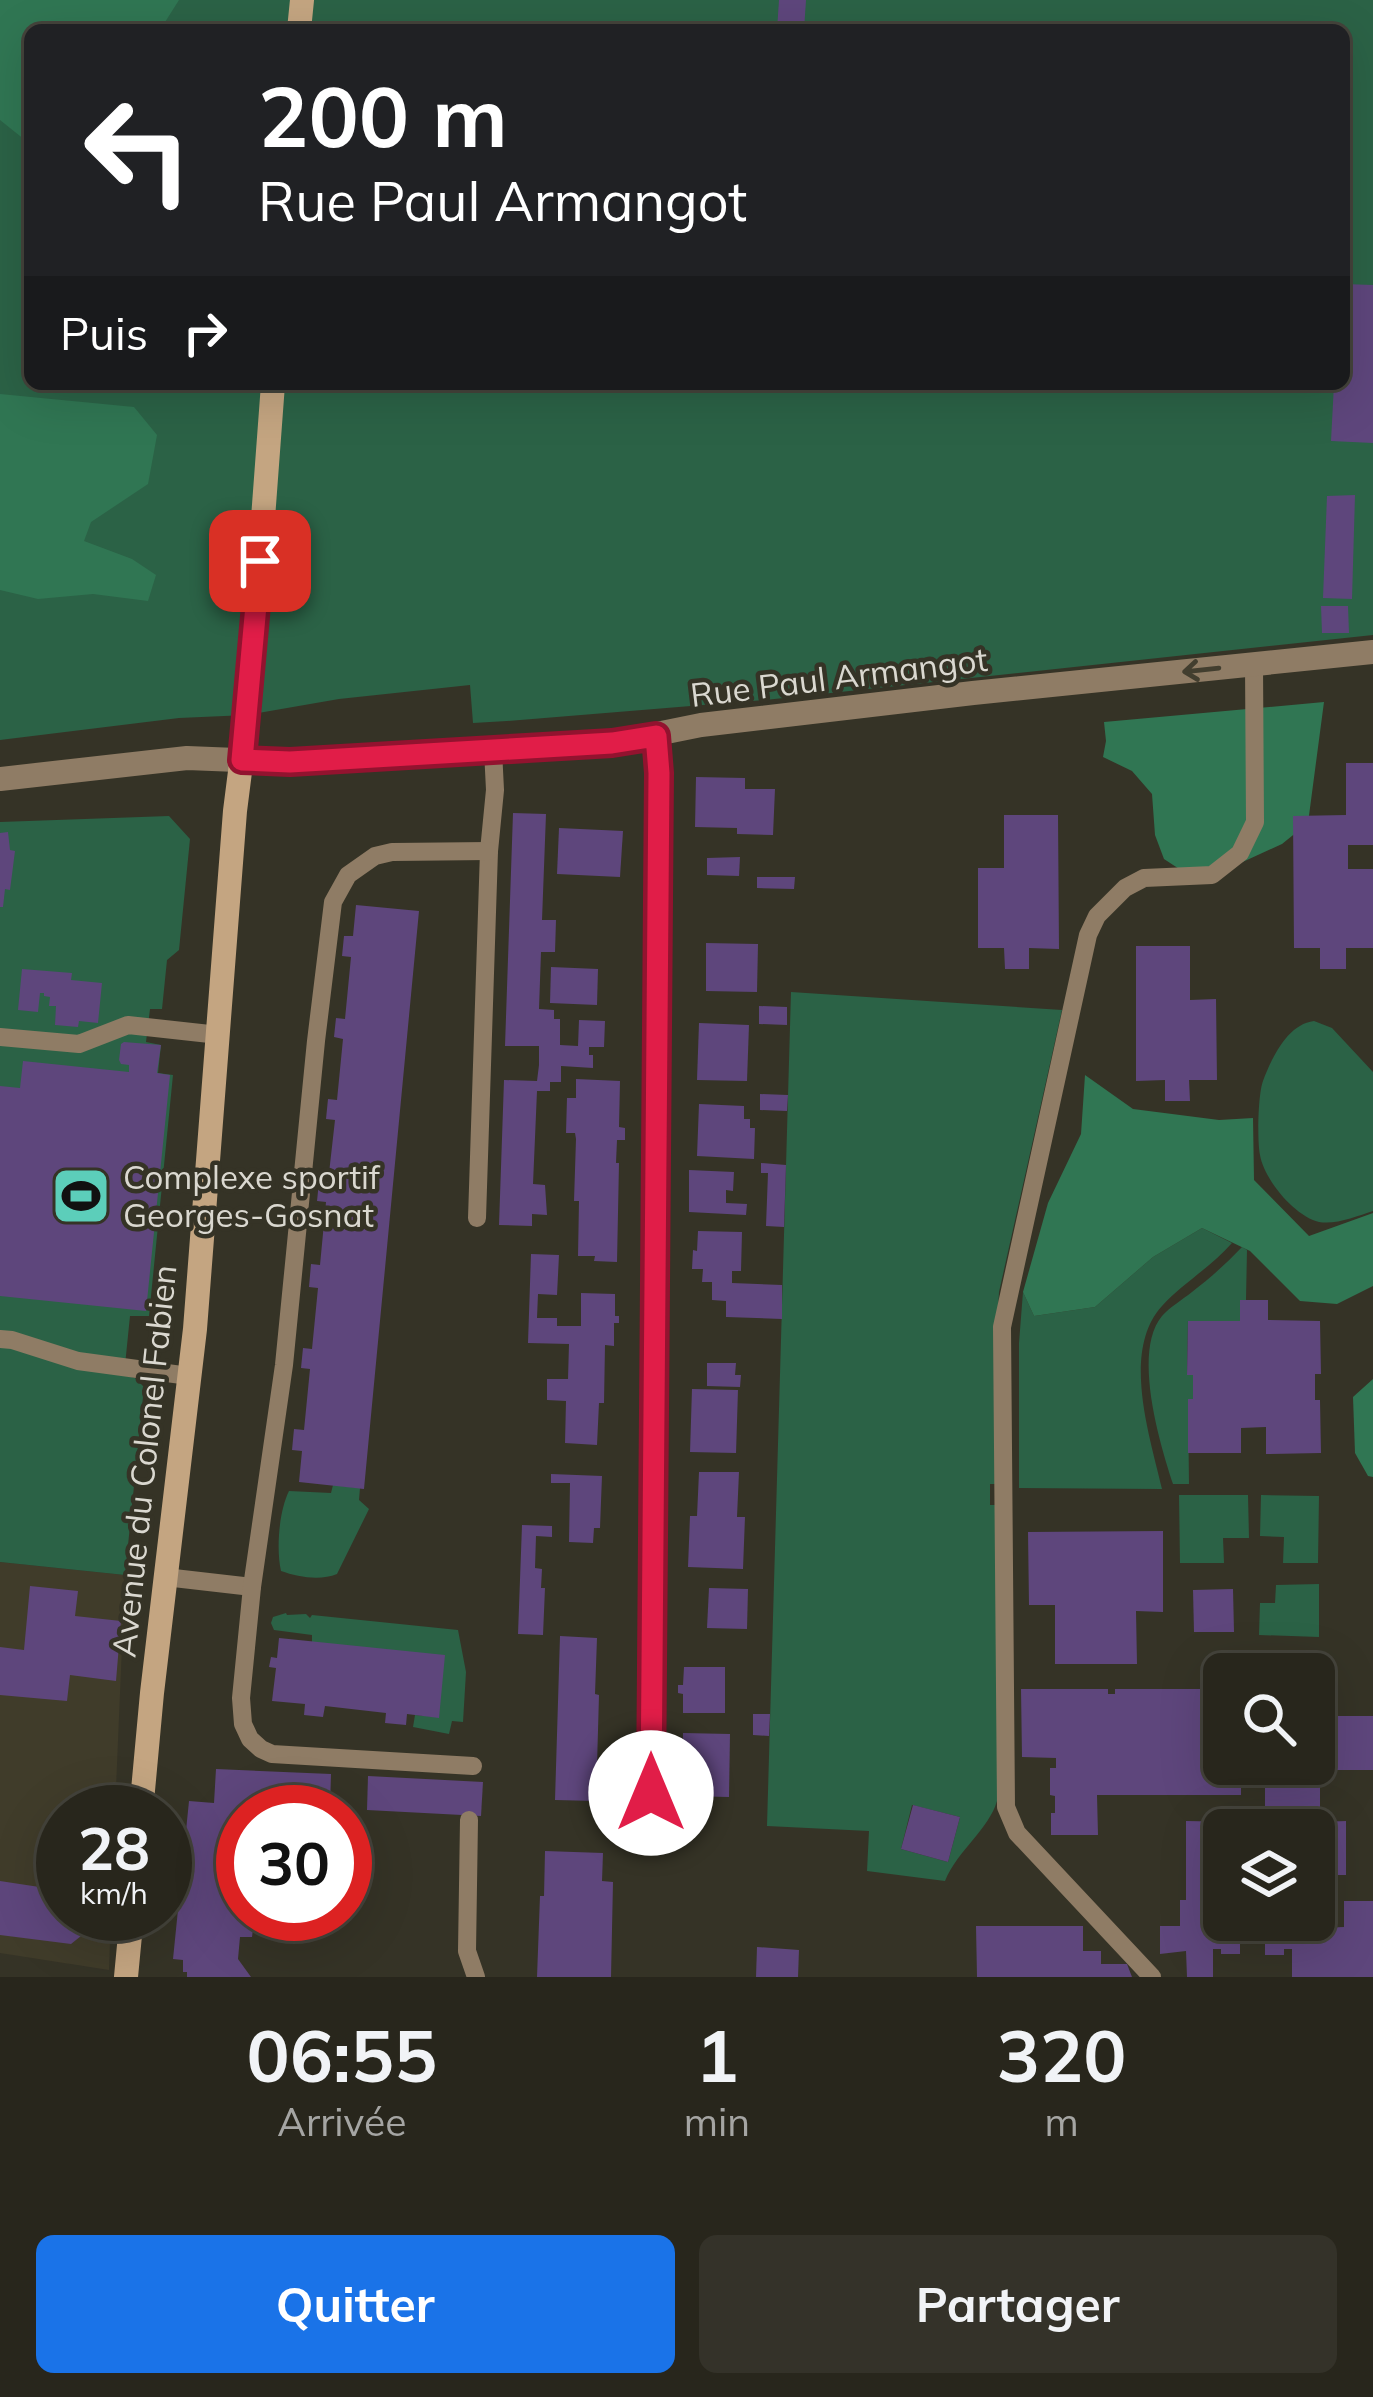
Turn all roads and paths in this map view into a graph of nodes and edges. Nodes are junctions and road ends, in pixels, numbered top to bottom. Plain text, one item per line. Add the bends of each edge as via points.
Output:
1 (273, 390) edge
2 (1373, 652) edge
3 (1254, 665) junction
4 (656, 736) junction
5 (493, 750) junction
6 (242, 760) junction
7 (0, 779) edge
8 (489, 851) junction
9 (219, 1034) junction
10 (0, 1037) edge
11 (477, 1218) dead end
12 (0, 1339) edge
13 (189, 1376) junction
14 (165, 1577) junction
15 (252, 1587) junction
16 (473, 1766) dead end
17 (144, 1785) edge
18 (651, 1793) dead end
19 (469, 1820) dead end
20 (129, 1941) edge
21 (126, 1977) edge
22 (476, 1977) edge
23 (1152, 1977) edge

1 - 6 street, Avenue du Colonel Fabien
2 - 3 street, Rue Paul Armangot
3 -> 4 street, Rue Paul Armangot
3 - 23 lane via 1256,822 1240,853 1212,875 1144,878 1111,900 1088,935 1002,1327 1006,1808 1017,1833
4 - 5 street, Rue Paul Armangot
4 - 18 street
5 - 6 street, Rue Paul Armangot
5 - 8 lane
6 - 7 street, Rue Paul Armangot via 187,758
6 - 9 street, Avenue du Colonel Fabien
8 - 11 lane
8 - 15 lane via 375,856 348,875 333,902
9 - 10 lane via 128,1025 79,1044
9 - 13 street, Avenue du Colonel Fabien
12 - 13 lane via 78,1361
13 - 14 street, Avenue du Colonel Fabien
14 - 15 lane
14 - 17 street, Avenue du Colonel Fabien
15 - 16 lane via 242,1711 261,1749
19 - 22 lane via 467,1951
20 - 21 street

